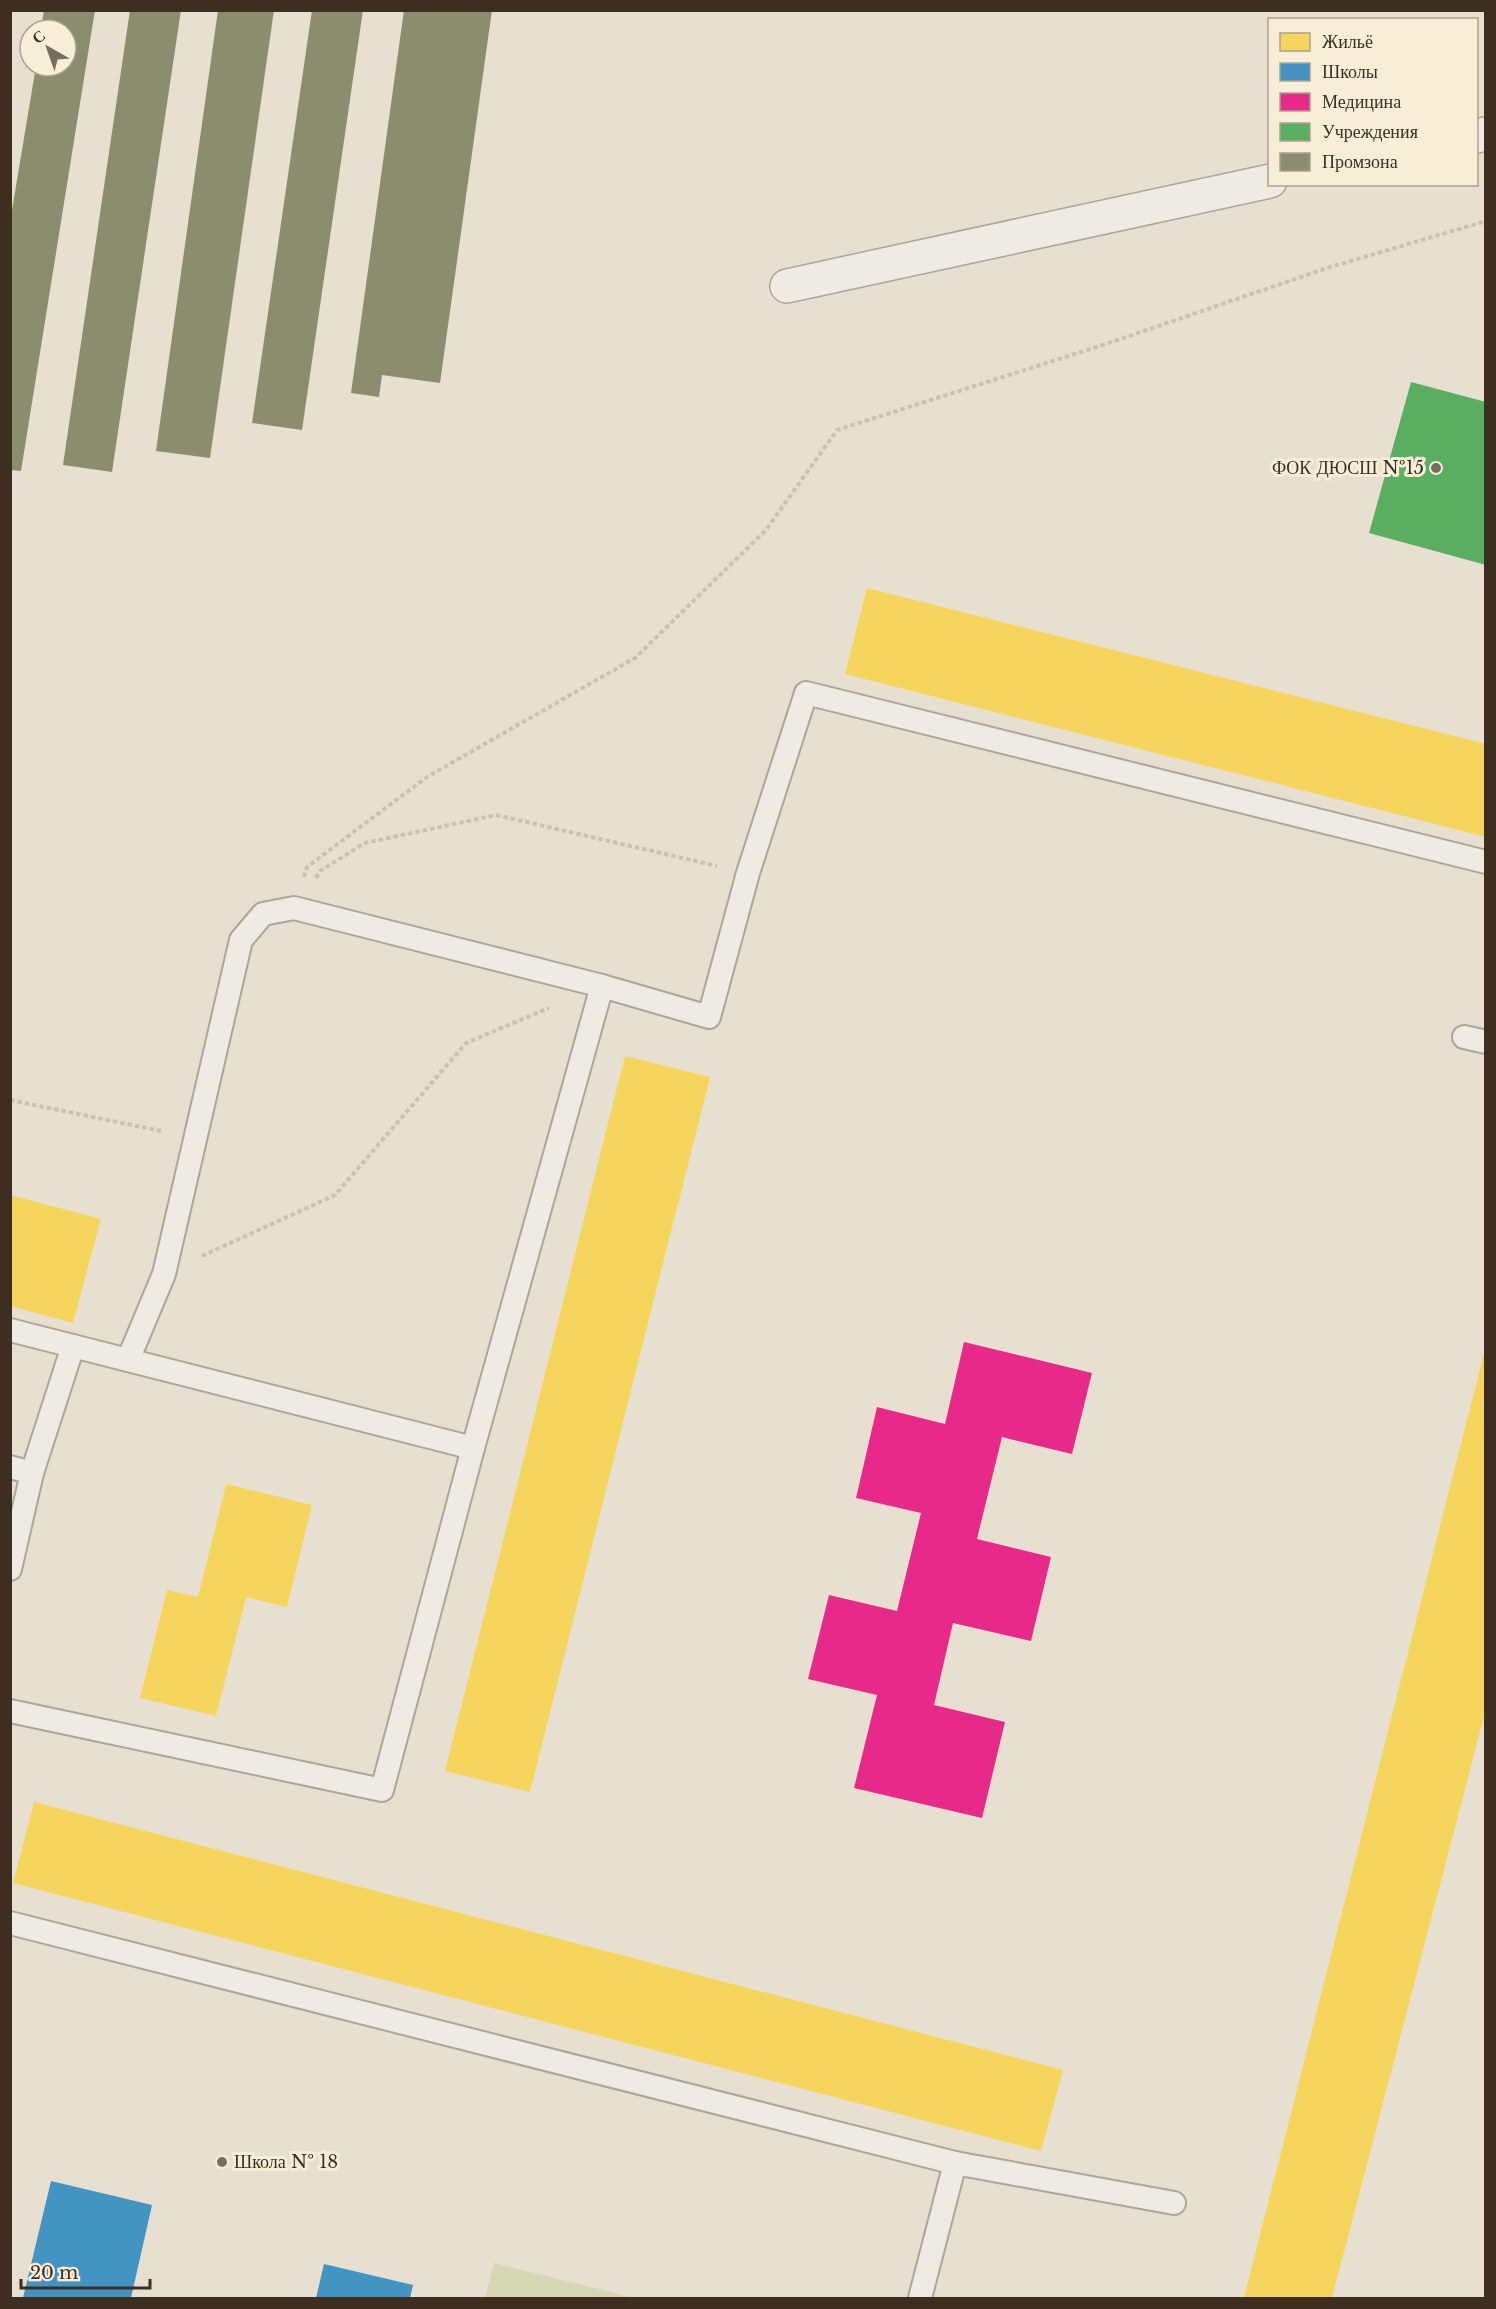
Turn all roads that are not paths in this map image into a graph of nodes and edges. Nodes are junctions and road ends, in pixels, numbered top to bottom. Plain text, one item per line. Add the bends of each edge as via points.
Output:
1 (1268, 181) edge
2 (787, 286) dead end
3 (1485, 862) edge
4 (602, 986) junction
5 (10, 1330) edge
6 (73, 1346) junction
7 (128, 1360) junction
8 (473, 1448) junction
9 (21, 1470) edge
10 (10, 1569) edge
11 (10, 1711) edge
12 (10, 1923) edge
13 (956, 2163) junction
14 (1174, 2203) dead end
15 (920, 2298) edge

1 - 2 street
3 - 4 lane via 806,693 748,873 709,1017
4 - 7 lane via 294,908 263,914 241,940 164,1274
4 - 8 lane
5 - 6 lane
6 - 7 lane
6 - 9 lane
7 - 8 lane
8 - 11 lane via 382,1790
9 - 10 lane
12 - 13 lane
13 - 14 lane
13 - 15 lane

